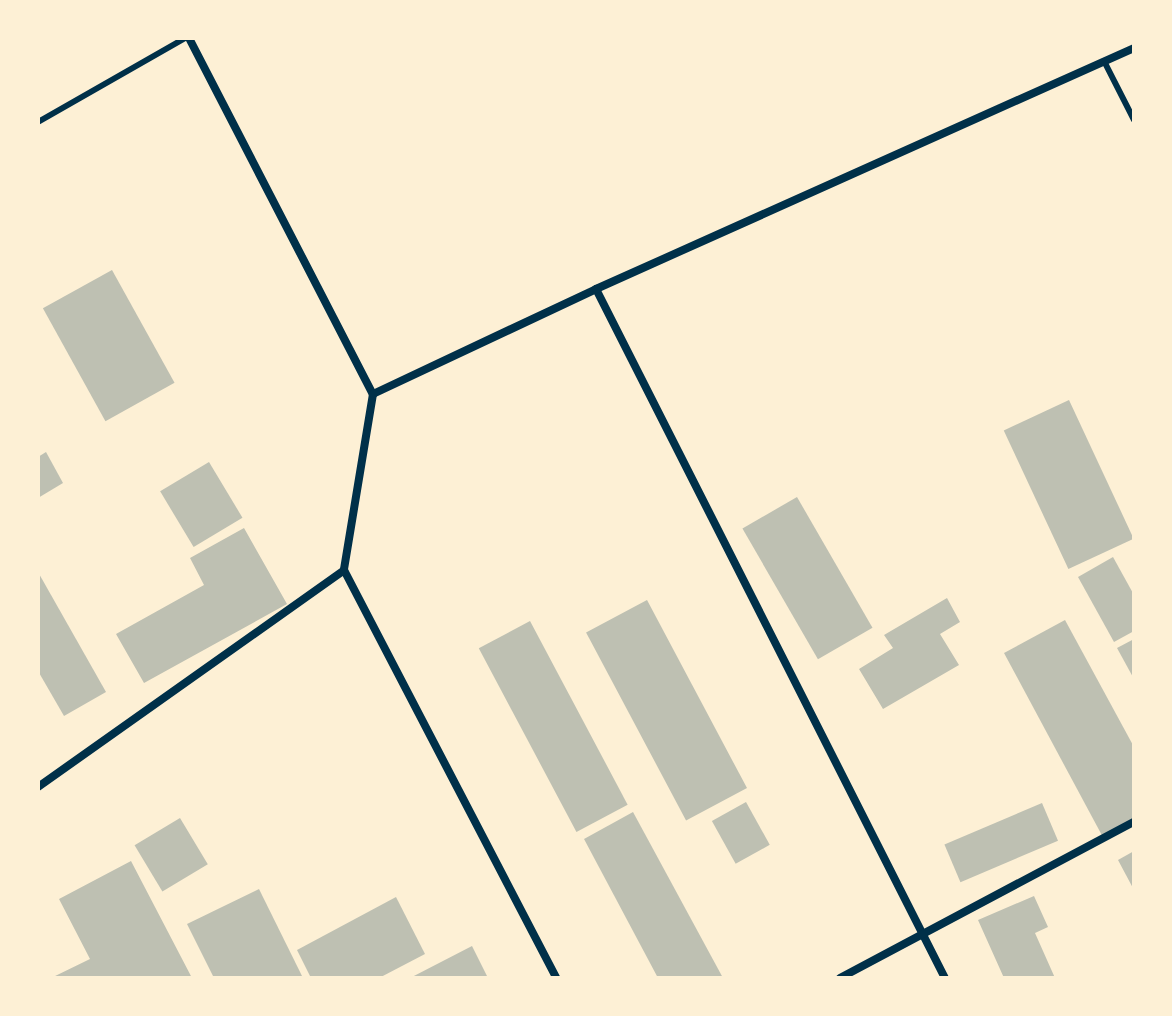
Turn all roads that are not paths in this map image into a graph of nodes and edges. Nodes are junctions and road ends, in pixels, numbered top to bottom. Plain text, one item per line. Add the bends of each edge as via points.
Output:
1 (187, 38) edge
2 (1134, 48) edge
3 (1104, 61) junction
4 (1134, 120) edge
5 (38, 122) edge
6 (596, 289) junction
7 (373, 394) junction
8 (344, 570) junction
9 (38, 787) edge
10 (1134, 822) edge
11 (923, 934) junction
12 (556, 978) edge
13 (840, 978) edge
14 (945, 978) edge

1 - 5 lane
1 - 7 street
2 - 3 street
3 - 4 lane
3 - 6 street
6 - 7 street
6 - 11 street
7 - 8 street
8 - 9 street
8 - 12 street
10 - 11 street
11 - 13 street
11 - 14 street

